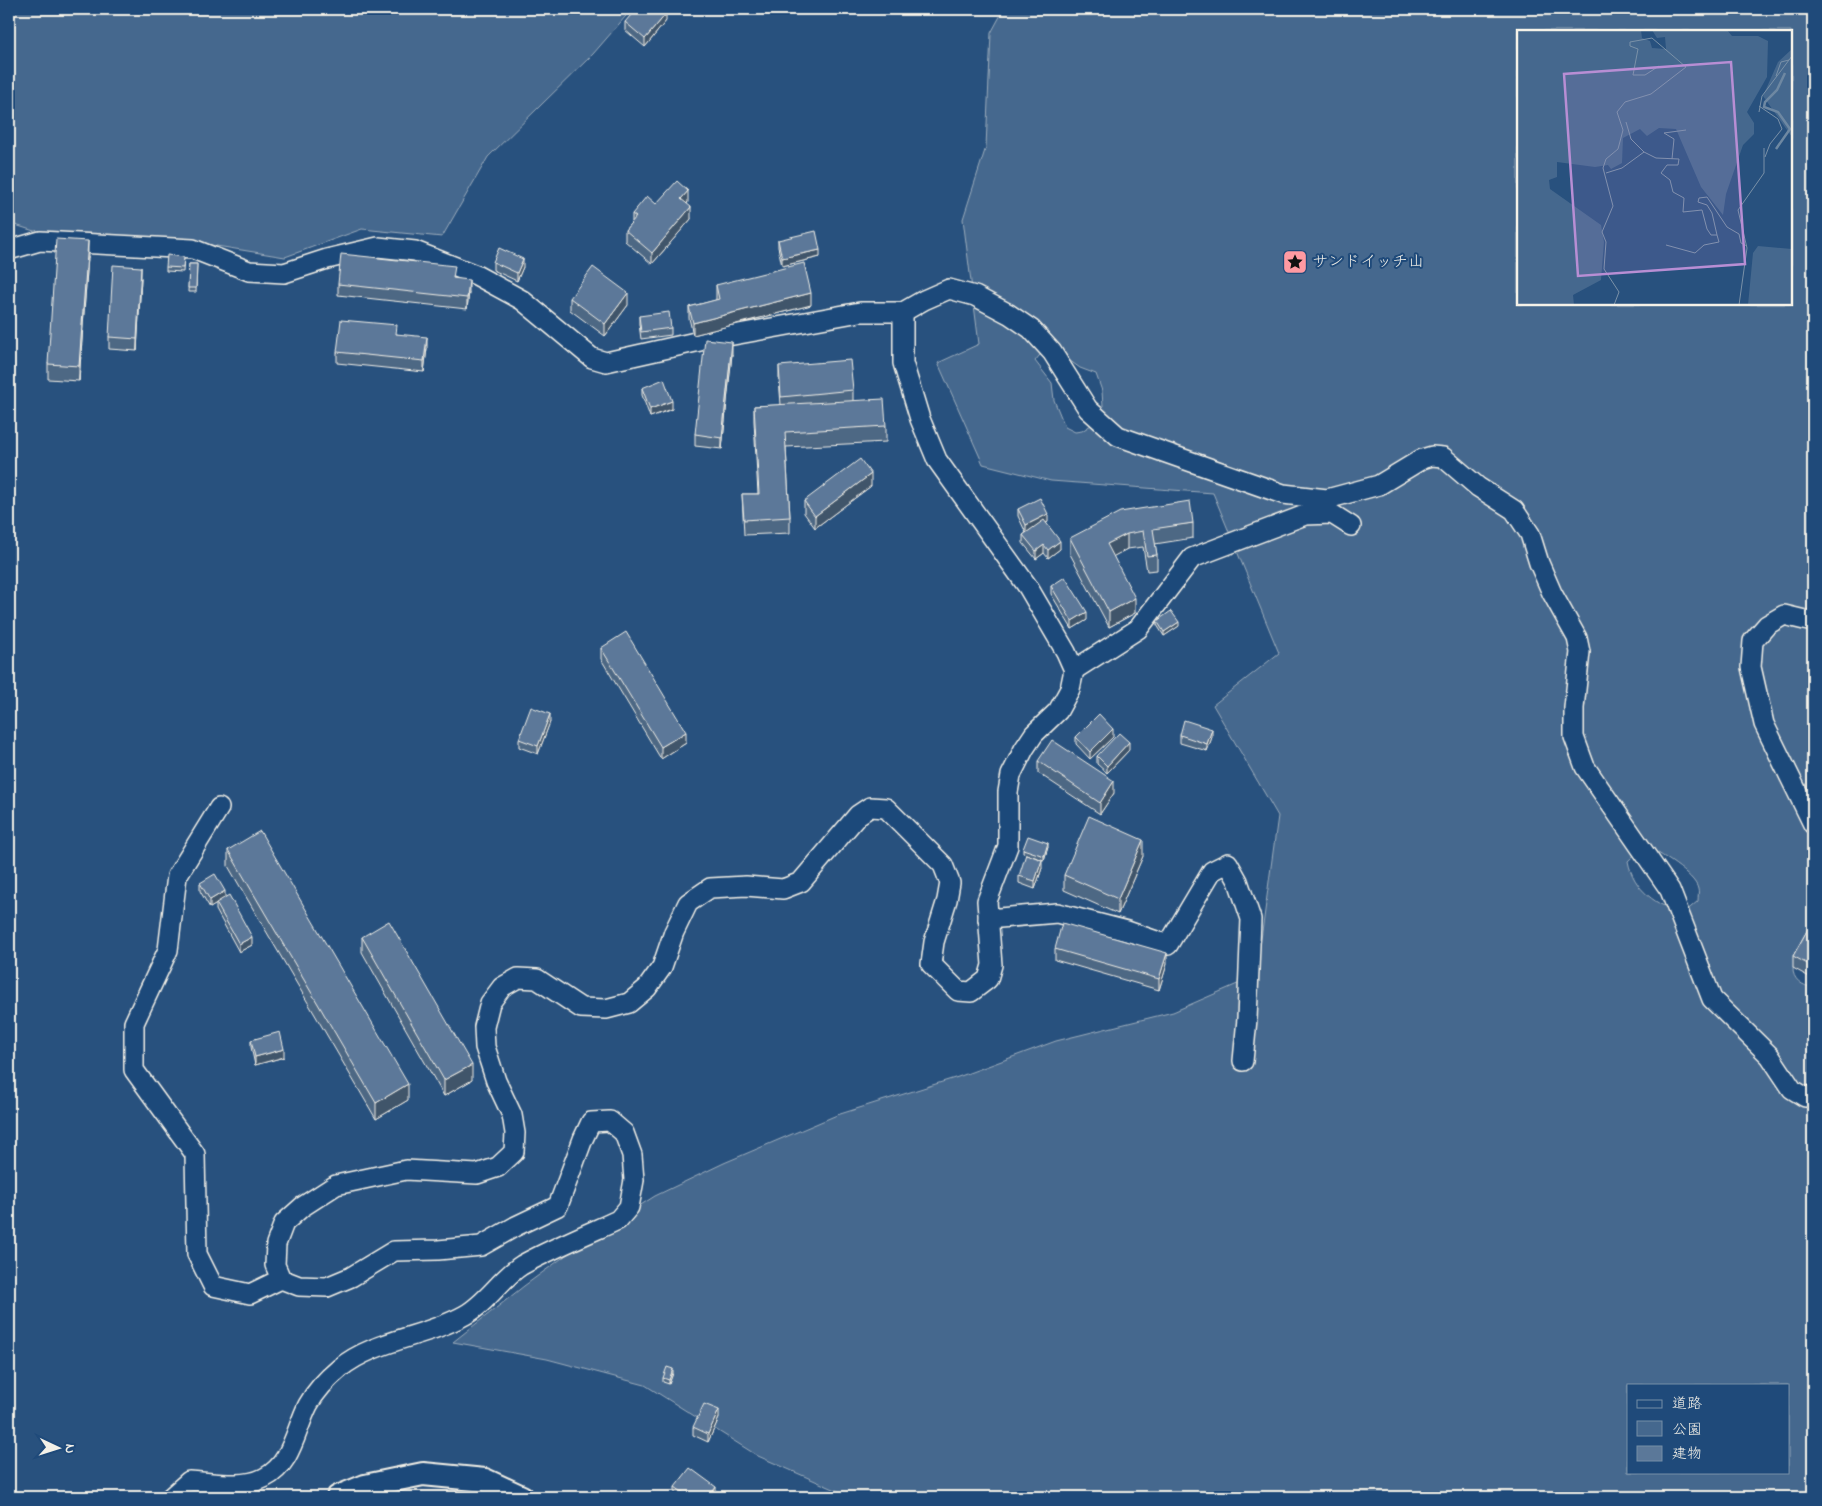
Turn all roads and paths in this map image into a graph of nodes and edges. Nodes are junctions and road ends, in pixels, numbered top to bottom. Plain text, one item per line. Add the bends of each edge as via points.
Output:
1 (9, 250) edge
2 (903, 312) junction
3 (1351, 526) dead end
4 (1813, 622) edge
5 (1074, 670) junction
6 (219, 808) dead end
7 (1813, 824) edge
8 (988, 919) junction
9 (1243, 1061) dead end
10 (1813, 1095) edge
11 (281, 1279) junction
12 (171, 1497) edge
13 (338, 1497) edge
14 (522, 1497) edge

1 - 2 street via 40,241 193,249 249,271 284,273 378,246 415,250 476,275 522,300 592,358 606,362 860,312
2 - 5 street via 903,362 920,419 937,460 1028,587
2 - 10 street via 948,289 975,296 1030,329 1052,352 1088,409 1118,436 1283,494 1327,499 1379,485 1432,456 1443,457 1478,487 1514,510 1530,534 1552,593 1577,638 1580,652 1574,737 1585,768 1670,890 1712,999 1770,1056 1792,1089 1805,1097
3 - 5 street via 1332,514 1304,515 1192,558 1138,629
4 - 7 street via 1784,616 1767,625 1753,641 1751,666 1764,724
5 - 8 street via 1070,689 1058,711 1034,734 1011,776 1008,846 987,901
6 - 11 street via 177,876 168,950 134,1023 134,1070 195,1154 197,1254 213,1286 250,1294
8 - 9 street via 1057,914 1168,945 1212,871 1228,863 1251,919
8 - 11 street via 992,965 988,979 971,992 958,991 931,964 950,882 944,865 886,808 870,807 858,814 801,882 783,889 710,888 688,903 662,966 647,988 629,1004 606,1009 581,1008 537,979 518,978 502,987 490,1003 484,1027 485,1047 512,1115 514,1152 498,1168 477,1174 406,1170 336,1184 284,1223 276,1244 275,1265
11 - 12 street via 299,1286 327,1287 351,1277 394,1251 481,1246 558,1206 582,1139 592,1122 610,1122 624,1133 632,1155 634,1180 629,1207 618,1220 521,1266 467,1314 437,1328 363,1352 340,1368 308,1405 292,1447 276,1471 262,1479 238,1484 189,1481
13 - 14 street via 365,1486 423,1474 485,1480

